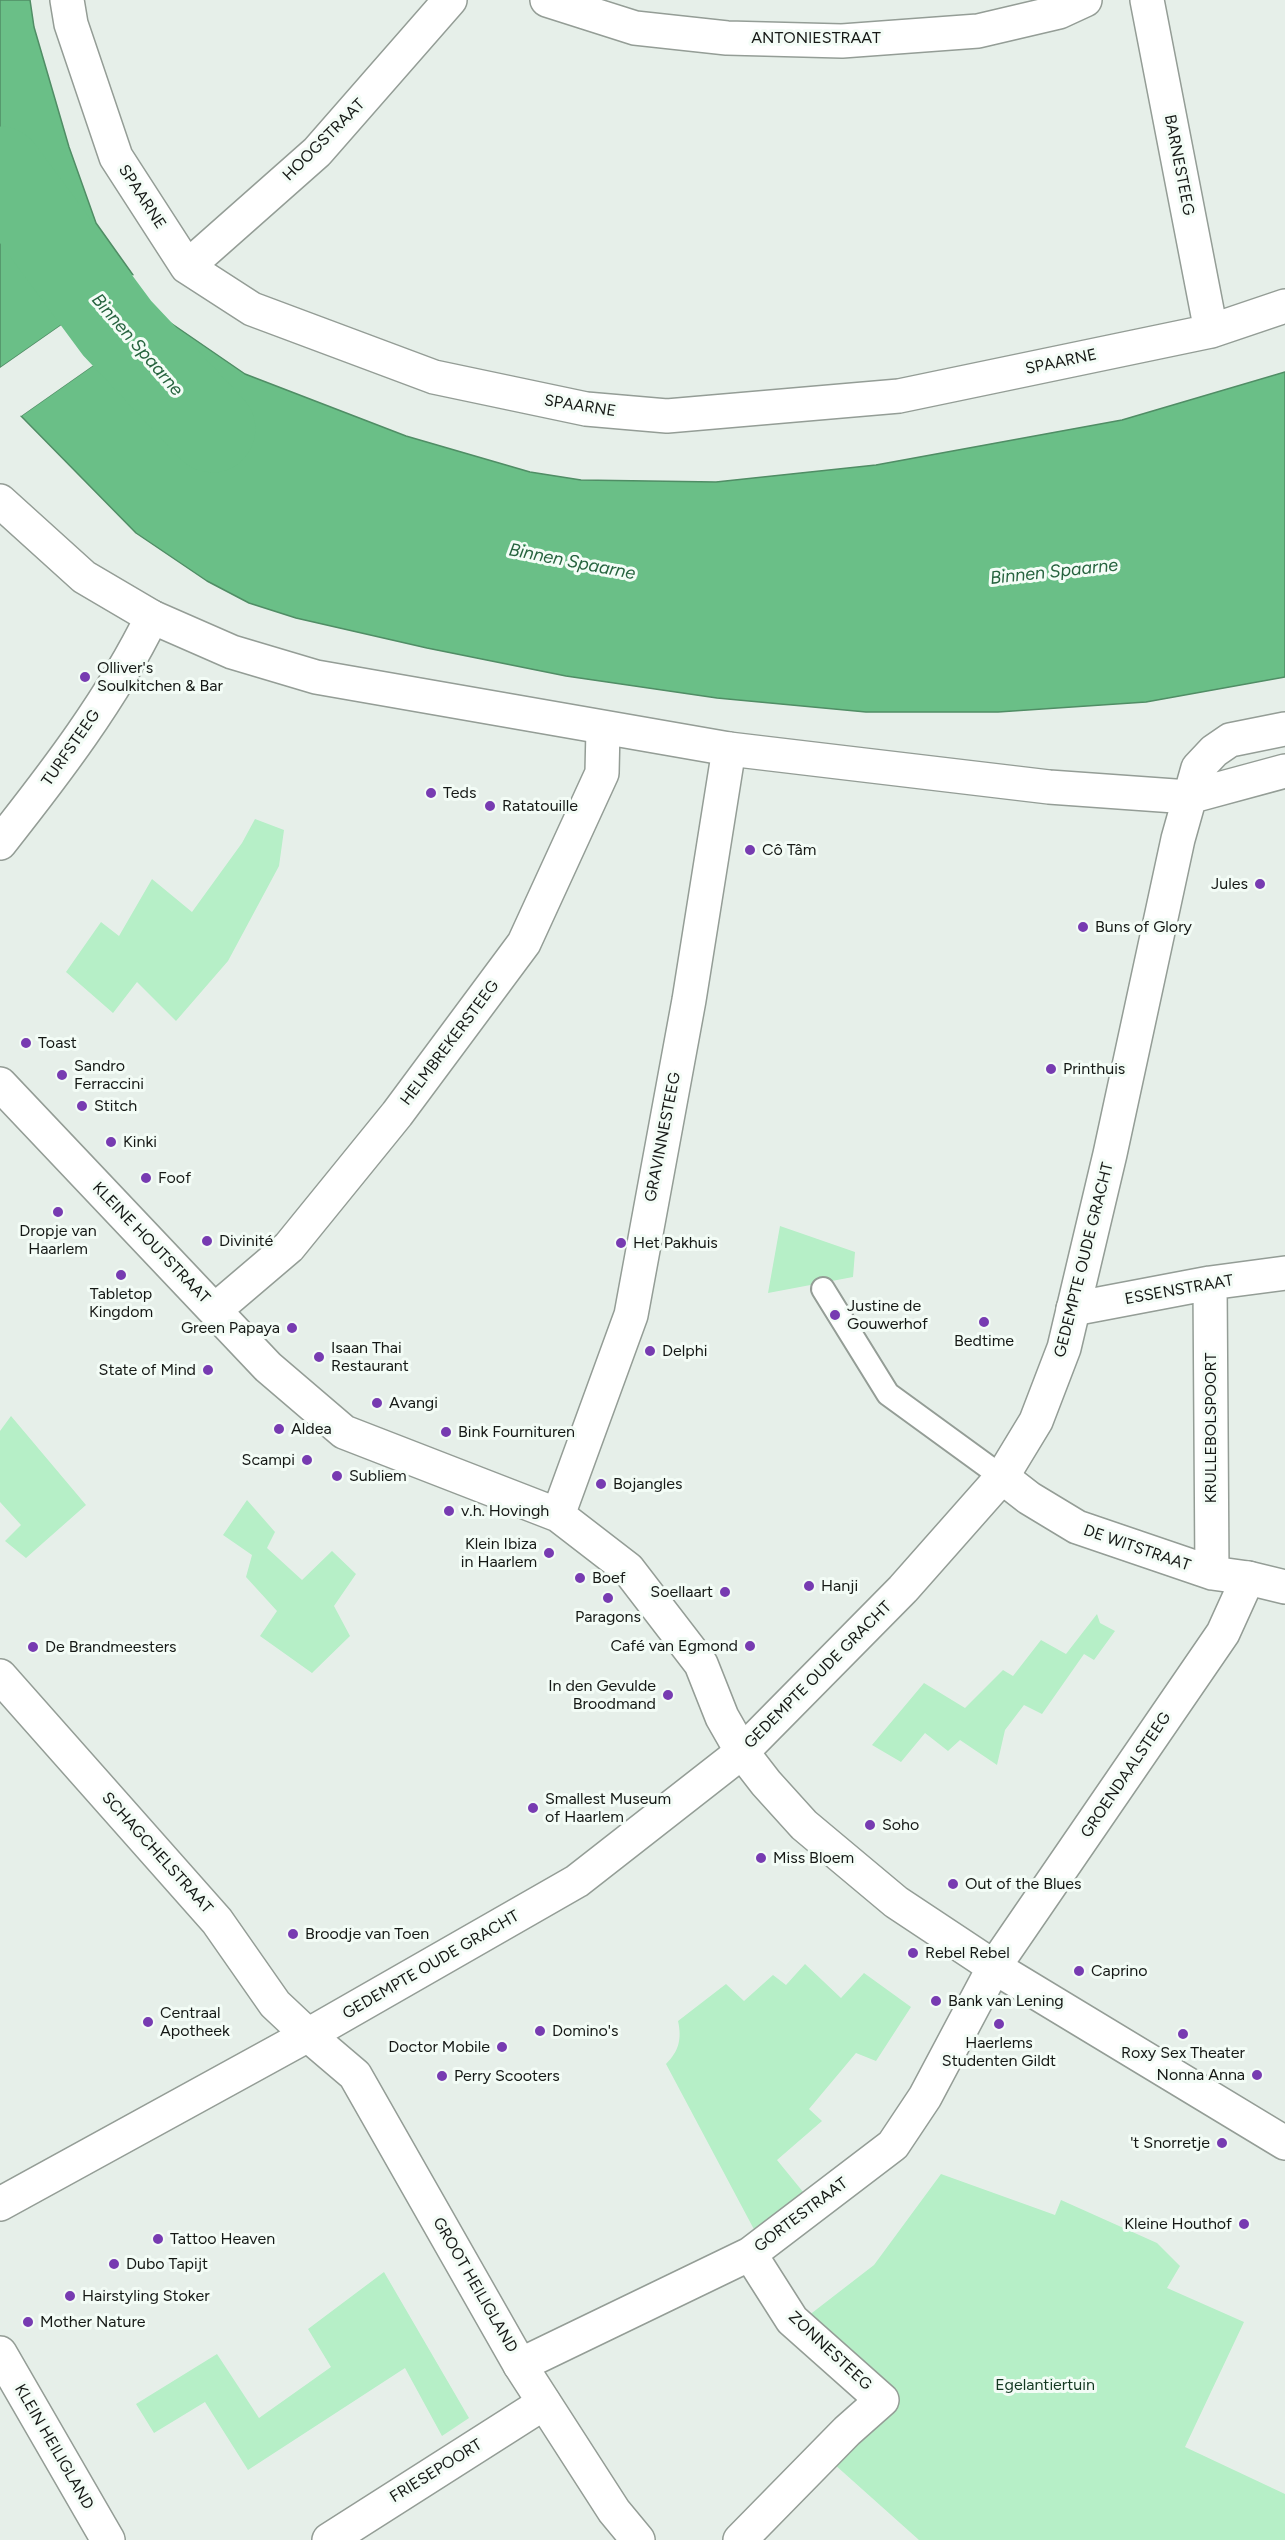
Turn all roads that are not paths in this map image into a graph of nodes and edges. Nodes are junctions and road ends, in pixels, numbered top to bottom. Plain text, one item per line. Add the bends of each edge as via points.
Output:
1 (67, 0) edge
2 (450, 0) edge
3 (547, 0) edge
4 (1085, 0) edge
5 (1147, 0) edge
6 (187, 267) junction
7 (1285, 306) edge
8 (1212, 331) junction
9 (0, 501) edge
10 (152, 617) junction
11 (603, 729) junction
12 (1285, 729) edge
13 (729, 749) junction
14 (1285, 771) edge
15 (1189, 797) junction
16 (0, 843) edge
17 (0, 1084) edge
18 (1285, 1273) edge
19 (1210, 1283) junction
20 (823, 1289) dead end
21 (1073, 1309) junction
22 (215, 1310) junction
23 (1002, 1477) junction
24 (558, 1515) junction
25 (1212, 1573) junction
26 (1248, 1578) junction
27 (1285, 1587) edge
28 (0, 1676) edge
29 (742, 1752) junction
30 (994, 1967) junction
31 (308, 2035) junction
32 (1285, 2143) edge
33 (0, 2204) edge
34 (750, 2254) junction
35 (0, 2353) edge
36 (520, 2365) junction
37 (544, 2403) junction
38 (108, 2540) edge
39 (329, 2540) edge
40 (638, 2540) edge
41 (740, 2540) edge

1 - 6 street, SPAARNE via 71,24 116,157
2 - 6 street, HOOGSTRAAT via 317,152
3 - 4 street, ANTONIESTRAAT via 635,28 727,38 842,41 978,31 1059,12
5 - 8 street, BARNESTEEG
6 - 8 street, SPAARNE via 252,309 434,377 586,409 667,416 899,396
7 - 8 street, SPAARNE
9 - 10 street via 84,577
10 - 11 street via 232,652 316,677
10 - 16 street, TURFSTEEG via 65,762
11 - 13 street
11 - 22 street, HELMBREKERSTEEG via 603,773 524,943 397,1114 289,1247
12 - 15 street, GEDEMPTE OUDE GRACHT via 1230,740 1214,751 1198,768
13 - 15 street via 1049,787
13 - 24 street, GRAVINNESTEEG via 689,1000 631,1316
14 - 15 street
15 - 21 street, GEDEMPTE OUDE GRACHT
17 - 22 street, KLEINE HOUTSTRAAT
18 - 19 street, ESSENSTRAAT
19 - 21 street, ESSENSTRAAT
19 - 25 street, KRULLEBOLSPOORT
20 - 23 lane via 888,1394
21 - 23 street, GEDEMPTE OUDE GRACHT via 1064,1348 1036,1421
22 - 24 street, KLEINE HOUTSTRAAT via 268,1367 344,1432
23 - 25 street, DE WITSTRAAT via 1077,1527
23 - 29 street, GEDEMPTE OUDE GRACHT via 903,1589
24 - 29 street, KLEINE HOUTSTRAAT via 635,1578 701,1664 722,1717
25 - 26 street, DE WITSTRAAT
26 - 27 street, DE WITSTRAAT
26 - 30 street, GROENDAALSTEEG via 1223,1633
28 - 31 street, SCHAGCHELSTRAAT via 217,1921 275,2004
29 - 30 street, KLEINE HOUTSTRAAT via 804,1825 896,1902
29 - 31 street, GEDEMPTE OUDE GRACHT via 577,1881
30 - 32 street, KLEINE HOUTSTRAAT
30 - 34 street, GORTESTRAAT via 925,2097 893,2145
31 - 33 street, GEDEMPTE OUDE GRACHT
31 - 36 street, GROOT HEILIGLAND via 356,2075
34 - 36 street, GORTESTRAAT
34 - 41 street, ZONNESTEEG via 792,2320 882,2400 847,2430
35 - 38 street, KLEIN HEILIGLAND
36 - 37 street, GROOT HEILIGLAND
37 - 39 street, FRIESEPOORT
37 - 40 street, GROOT HEILIGLAND via 614,2511

